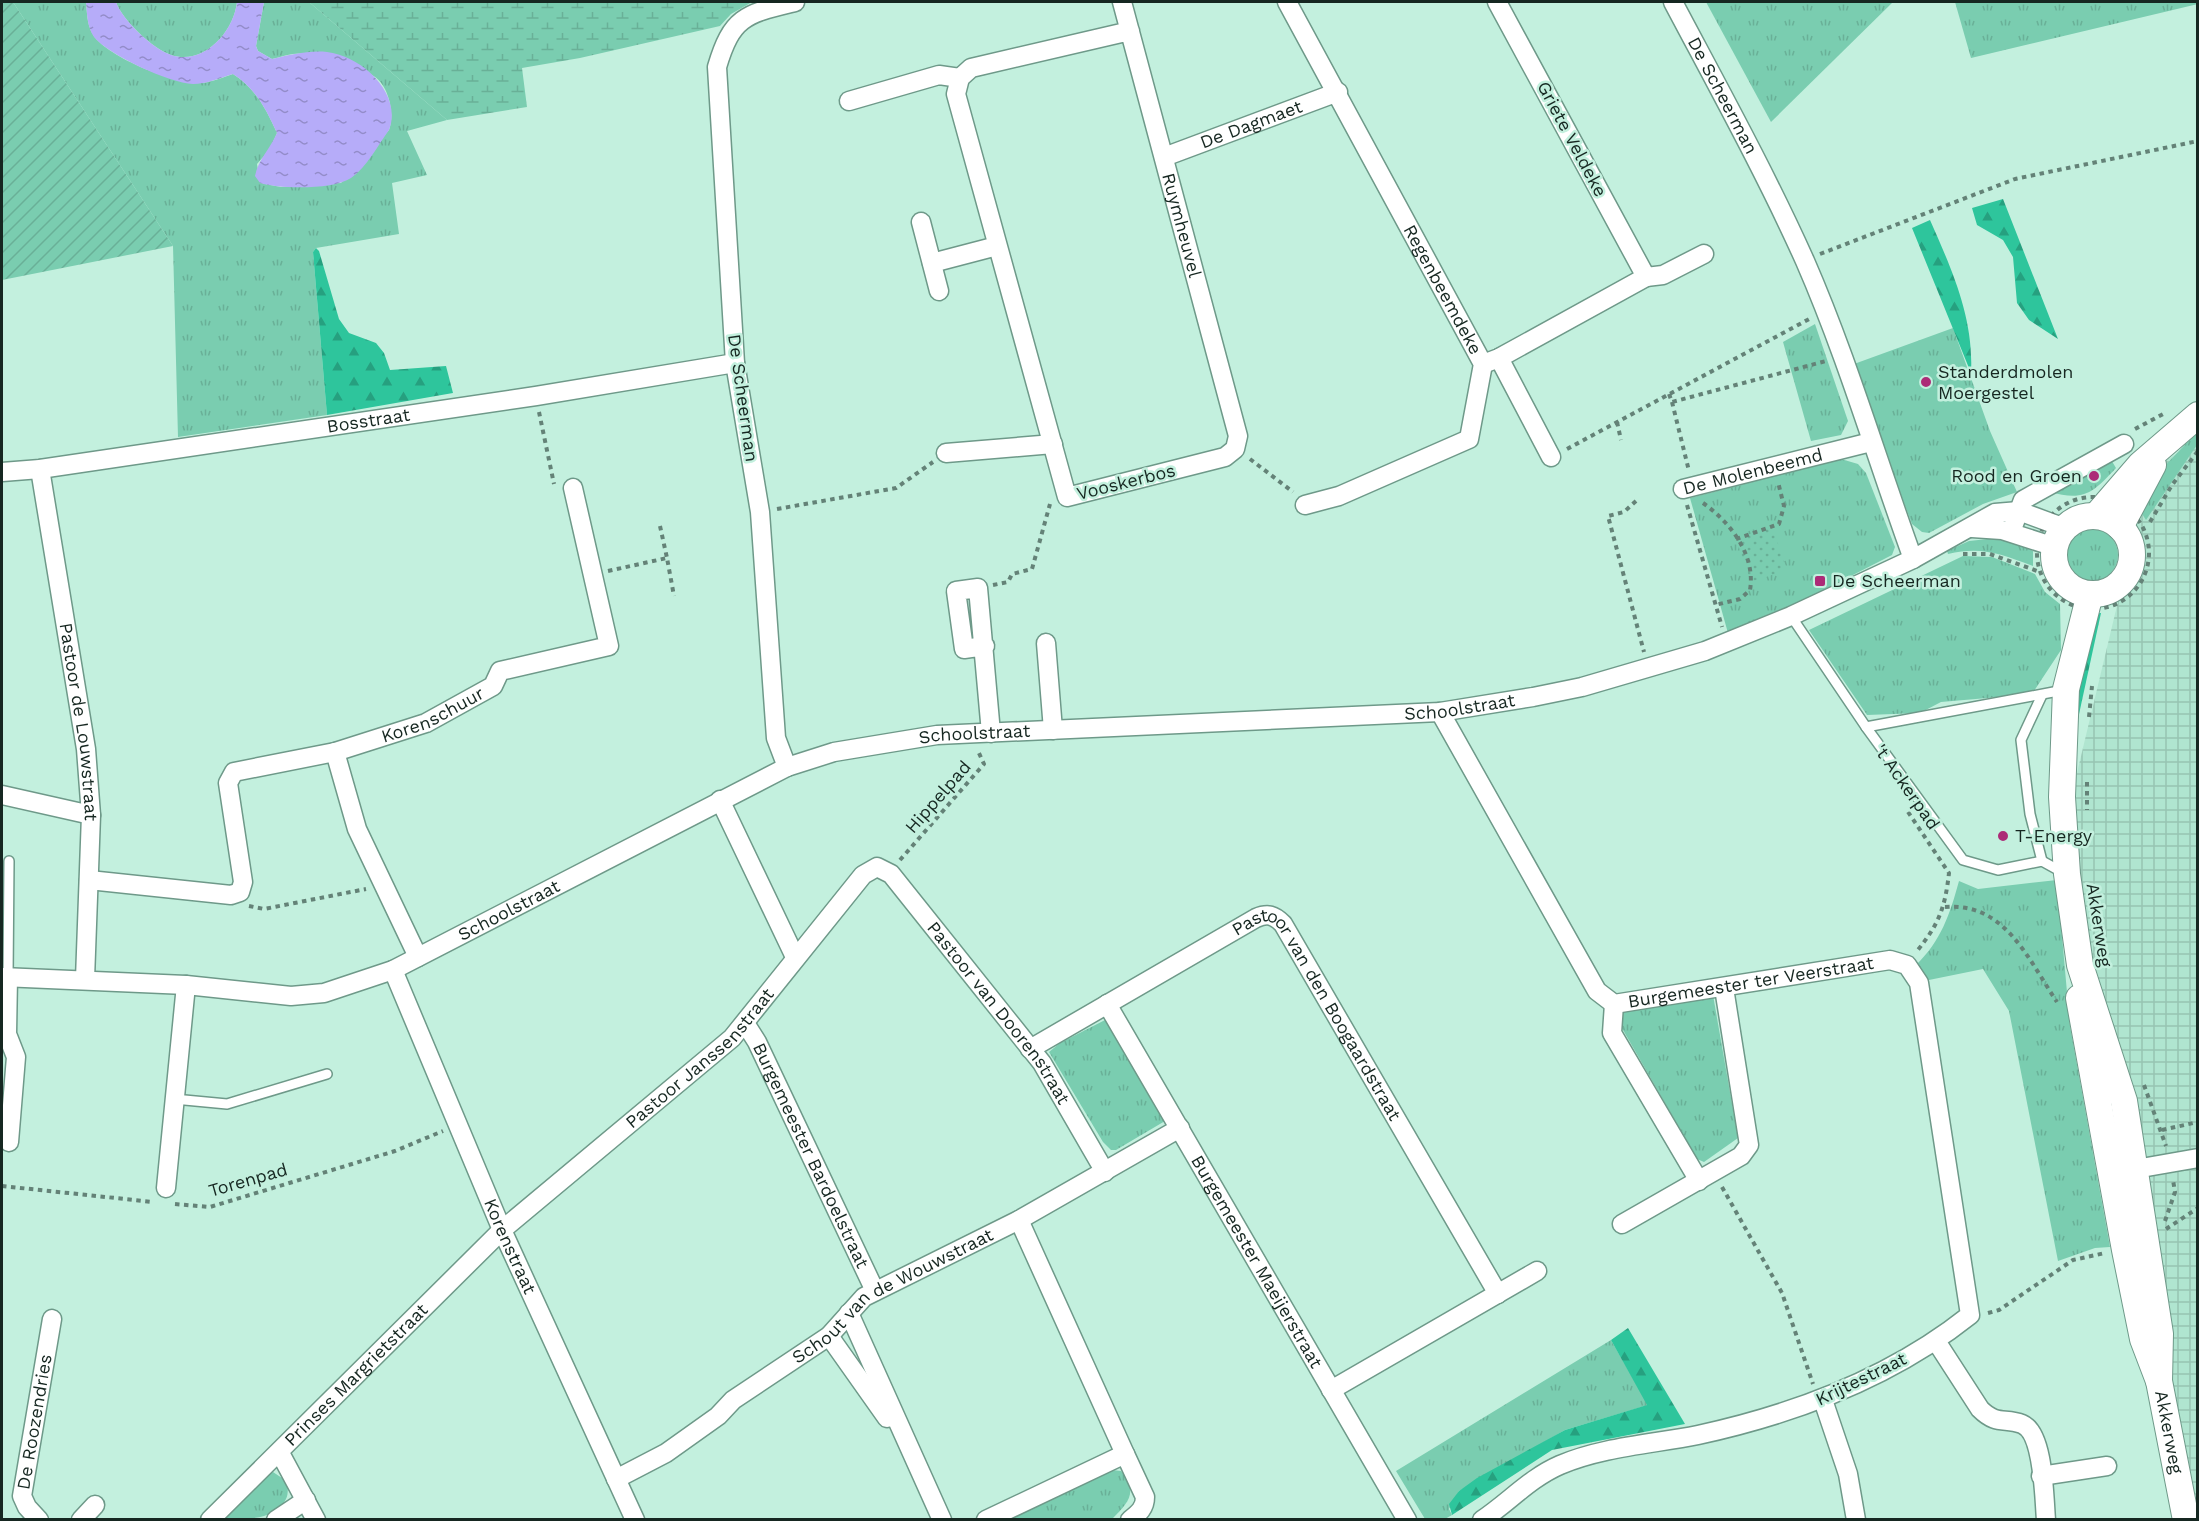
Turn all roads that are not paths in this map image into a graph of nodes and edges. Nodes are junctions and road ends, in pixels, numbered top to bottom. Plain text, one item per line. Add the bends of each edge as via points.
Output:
1 (795, 2) edge
2 (1122, 2) edge
3 (1287, 2) edge
4 (1497, 2) edge
5 (1673, 2) edge
6 (1130, 31) junction
7 (960, 78) junction
8 (1338, 92) junction
9 (849, 101) dead end
10 (1164, 157) junction
11 (921, 222) dead end
12 (997, 246) junction
13 (1704, 254) dead end
14 (932, 263) junction
15 (1646, 277) junction
16 (939, 291) dead end
17 (1491, 361) junction
18 (735, 363) junction
19 (2198, 415) edge
20 (1871, 442) junction
21 (1053, 444) junction
22 (2124, 444) dead end
23 (2166, 444) junction
24 (1235, 449) joint
25 (946, 453) road end
26 (1551, 457) road end
27 (40, 469) junction
28 (2, 472) edge
29 (573, 488) road end
30 (1688, 488) road end
31 (1305, 506) road end
32 (2019, 511) junction
33 (2096, 516) junction
34 (1972, 528) junction
35 (2132, 528) junction
36 (2011, 532) junction
37 (2060, 538) junction
38 (1913, 559) junction
39 (978, 588) road end
40 (2083, 597) junction
41 (1791, 616) junction
42 (1046, 643) dead end
43 (2067, 685) junction
44 (1440, 712) junction
45 (1866, 727) junction
46 (1053, 730) junction
47 (991, 732) junction
48 (335, 752) junction
49 (788, 766) junction
50 (2, 795) edge
51 (720, 800) junction
52 (91, 815) junction
53 (9, 861) dead end
54 (2042, 861) junction
55 (884, 871) joint
56 (2067, 874) junction
57 (89, 880) junction
58 (418, 957) junction
59 (795, 957) junction
60 (2080, 965) junction
61 (393, 970) junction
62 (5, 977) edge
63 (85, 979) junction
64 (186, 985) junction
65 (1724, 987) junction
66 (1107, 1004) junction
67 (1614, 1004) junction
68 (745, 1023) junction
69 (1030, 1049) junction
70 (327, 1074) dead end
71 (174, 1099) junction
72 (1180, 1128) junction
73 (9, 1142) dead end
74 (2198, 1158) edge
75 (2136, 1169) junction
76 (1105, 1172) junction
77 (2110, 1173) junction
78 (1706, 1177) junction
79 (163, 1198) road end
80 (1019, 1220) junction
81 (1623, 1224) dead end
82 (502, 1230) junction
83 (1537, 1271) dead end
84 (875, 1291) junction
85 (1498, 1293) junction
86 (849, 1313) junction
87 (1970, 1315) joint
88 (52, 1319) dead end
89 (829, 1336) junction
90 (1936, 1341) junction
91 (2159, 1381) junction
92 (1331, 1390) junction
93 (1821, 1401) junction
94 (910, 1449) junction
95 (280, 1453) junction
96 (1125, 1454) junction
97 (2107, 1466) dead end
98 (2041, 1476) junction
99 (616, 1479) junction
100 (306, 1500) junction
101 (95, 1505) dead end
102 (1854, 1519) edge
103 (39, 1520) edge
104 (81, 1520) edge
105 (210, 1520) edge
106 (276, 1520) edge
107 (316, 1520) edge
108 (635, 1520) edge
109 (942, 1520) edge
110 (986, 1520) edge
111 (1130, 1520) edge
112 (1407, 1520) edge
113 (1482, 1520) edge
114 (2046, 1520) edge
115 (2186, 1520) edge

1 - 18 street, De Scheerman via 762,10 739,21 725,40 717,67
2 - 6 street, Ruymheuvel
3 - 8 street, Regenbeemdeke
4 - 15 street, Griete Veldeke
5 - 20 street, De Scheerman via 1804,260
6 - 7 street via 971,68
6 - 10 street, Ruymheuvel
7 - 9 street via 939,75
7 - 12 street, Vooskerbos via 956,94
8 - 10 street, De Dagmaet
8 - 17 street, Regenbeemdeke
10 - 24 street, Ruymheuvel via 1238,436
11 - 14 street
12 - 14 street
12 - 21 street, Vooskerbos
13 - 15 street via 1664,275
14 - 16 street
15 - 17 street
17 - 26 street, Regenbeemdeke
17 - 31 street, Regenbeemdeke via 1469,439 1340,496
18 - 27 street, Bosstraat
18 - 49 street, De Scheerman via 760,512 776,738
19 - 23 main road
20 - 30 street, De Molenbeemd
20 - 38 street, De Scheerman
21 - 24 street, Vooskerbos via 1067,497 1225,457
21 - 25 street
22 - 32 street via 2038,490 2023,500
23 - 33 main road via 2141,464
23 - 35 main road
27 - 28 street, Bosstraat
27 - 52 street, Pastoor de Louwstraat via 86,748
29 - 48 street, Korenschuur via 609,646 500,671 493,686 426,723
32 - 34 street, Schoolstraat via 1995,513
32 - 36 street
32 - 37 street
33 - 35 main road
33 - 37 main road via 2077,519
34 - 36 street
34 - 38 street, Schoolstraat
35 - 40 main road via 2128,537 2132,552 2128,572 2109,590
36 - 37 street
37 - 40 main road via 2056,567
38 - 41 street, Schoolstraat
39 - 47 street
40 - 43 main road, Akkerweg
41 - 44 street, Schoolstraat via 1704,651 1582,687
41 - 45 lane
42 - 46 street
43 - 45 lane
43 - 54 lane via 2021,740 2030,814
43 - 56 main road, Akkerweg via 2062,796
44 - 46 street, Schoolstraat
44 - 67 street, Burgemeester ter Veerstraat via 1597,991
45 - 54 lane via 1963,860 1998,870
46 - 47 street, Schoolstraat
47 - 49 street, Schoolstraat via 856,747
48 - 57 street, Korenschuur via 234,772 228,783 243,882 240,892 231,895
48 - 58 street via 357,829
49 - 51 street, Schoolstraat
50 - 52 street
51 - 58 street, Schoolstraat
51 - 59 street
52 - 57 street, Pastoor de Louwstraat
53 - 62 lane
54 - 56 lane
55 - 59 street, Pastoor Janssenstraat via 863,875
55 - 69 street, Pastoor van Doorenstraat
56 - 60 main road, Akkerweg
57 - 63 street, Pastoor de Louwstraat
58 - 61 street, Schoolstraat
59 - 68 street, Pastoor Janssenstraat
60 - 75 main road, Akkerweg via 2124,1101
60 - 77 main road, Akkerweg via 2079,1001
61 - 64 street, Schoolstraat via 324,993 291,996
61 - 82 street, Korenstraat
62 - 63 street, Schoolstraat
62 - 73 street via 7,1034 16,1057
63 - 64 street, Schoolstraat
64 - 71 street
65 - 67 street, Burgemeester ter Veerstraat
65 - 78 street via 1749,1145 1741,1156
65 - 87 street, Burgemeester ter Veerstraat via 1890,960 1906,965 1920,983
66 - 69 street, Pastoor van den Boogaardstraat
66 - 72 street, Burgemeester Maeijerstraat
66 - 85 street, Pastoor van den Boogaardstraat via 1256,918 1265,914 1276,917
67 - 78 street via 1612,1033
68 - 82 street, Pastoor Janssenstraat
68 - 84 street, Burgemeester Bardoelstraat
69 - 76 street, Pastoor van Doorenstraat
70 - 71 lane via 227,1104
71 - 79 street
72 - 76 street, Schout van de Wouwstraat
72 - 92 street, Burgemeester Maeijerstraat
74 - 75 street
75 - 77 street
75 - 91 main road, Akkerweg via 2160,1334
76 - 80 street, Schout van de Wouwstraat
77 - 91 main road, Akkerweg via 2144,1339
78 - 81 street
80 - 84 street, Schout van de Wouwstraat
80 - 96 street
82 - 95 street, Prinses Margrietstraat
82 - 99 street, Korenstraat
83 - 85 street
84 - 86 street, Schout van de Wouwstraat
85 - 92 street
86 - 89 street, Schout van de Wouwstraat
86 - 94 street
87 - 90 street, Krijtestraat
88 - 103 street, De Roozendries via 22,1496
89 - 94 street
89 - 99 street, Schout van de Wouwstraat via 733,1400 718,1416 666,1453
90 - 93 street, Krijtestraat
90 - 98 street via 1990,1419 2021,1423 2031,1430 2037,1441
91 - 115 main road, Akkerweg
92 - 112 street, Burgemeester Maeijerstraat
93 - 102 street via 1848,1474
93 - 113 street, Krijtestraat via 1700,1434 1561,1464 1533,1479
94 - 109 street
95 - 100 street
95 - 105 street, Prinses Margrietstraat
96 - 110 street
96 - 111 street via 1146,1497 1140,1512
97 - 98 street
98 - 114 street
99 - 108 street, Korenstraat
100 - 106 street
100 - 107 street
101 - 104 street

